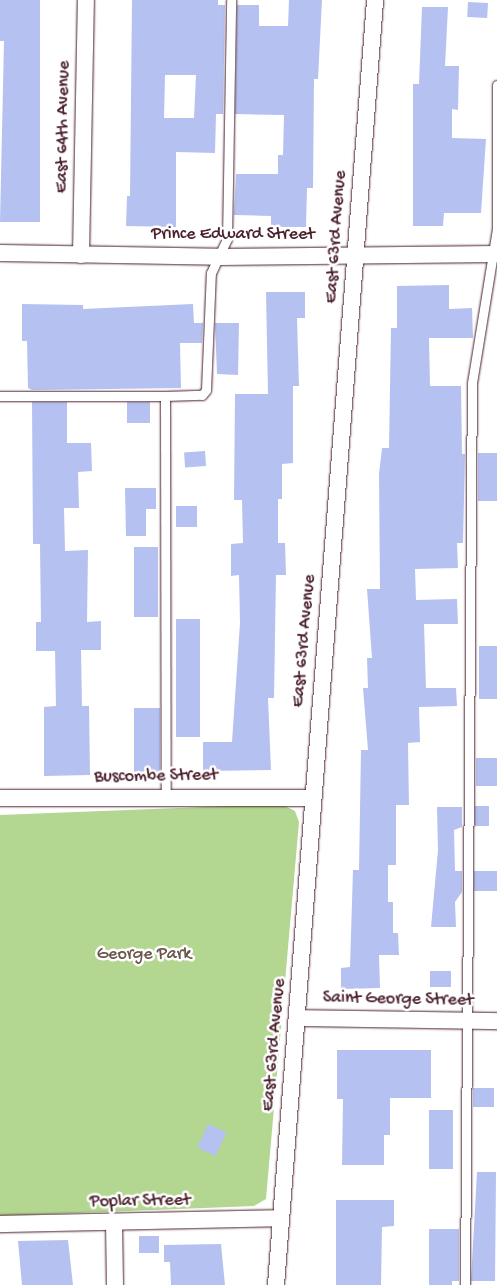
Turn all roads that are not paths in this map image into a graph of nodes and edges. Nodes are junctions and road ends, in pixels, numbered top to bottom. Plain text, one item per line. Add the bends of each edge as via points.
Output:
1 (86, 0) edge
2 (230, 0) edge
3 (375, 0) edge
4 (497, 85) edge
5 (0, 253) edge
6 (81, 254) junction
7 (356, 254) junction
8 (495, 254) edge
9 (219, 257) junction
10 (0, 396) edge
11 (165, 396) junction
12 (166, 797) junction
13 (0, 798) edge
14 (313, 798) junction
15 (298, 1018) junction
16 (497, 1021) edge
17 (467, 1022) junction
18 (281, 1218) junction
19 (114, 1222) junction
20 (0, 1224) edge
21 (115, 1285) edge
22 (276, 1285) edge
23 (465, 1285) edge

1 - 6 street, East 64th Avenue
2 - 9 lane via 227,239
3 - 7 street, East 63rd Avenue
4 - 8 lane
5 - 6 street, Prince Edward Street
6 - 9 street, Prince Edward Street
7 - 8 street, Prince Edward Street
7 - 9 street, Prince Edward Street
7 - 14 street, East 63rd Avenue
8 - 17 lane via 472,383
9 - 11 lane via 211,273 206,390 202,394
10 - 11 lane
11 - 12 lane
12 - 13 street, Buscombe Street
12 - 14 street, Buscombe Street
14 - 15 street, East 63rd Avenue
15 - 17 street, Saint George Street
15 - 18 street, East 63rd Avenue
16 - 17 street, Saint George Street
17 - 23 lane
18 - 19 street, Poplar Street
18 - 22 street, East 63rd Avenue
19 - 20 street, Poplar Street
19 - 21 street

